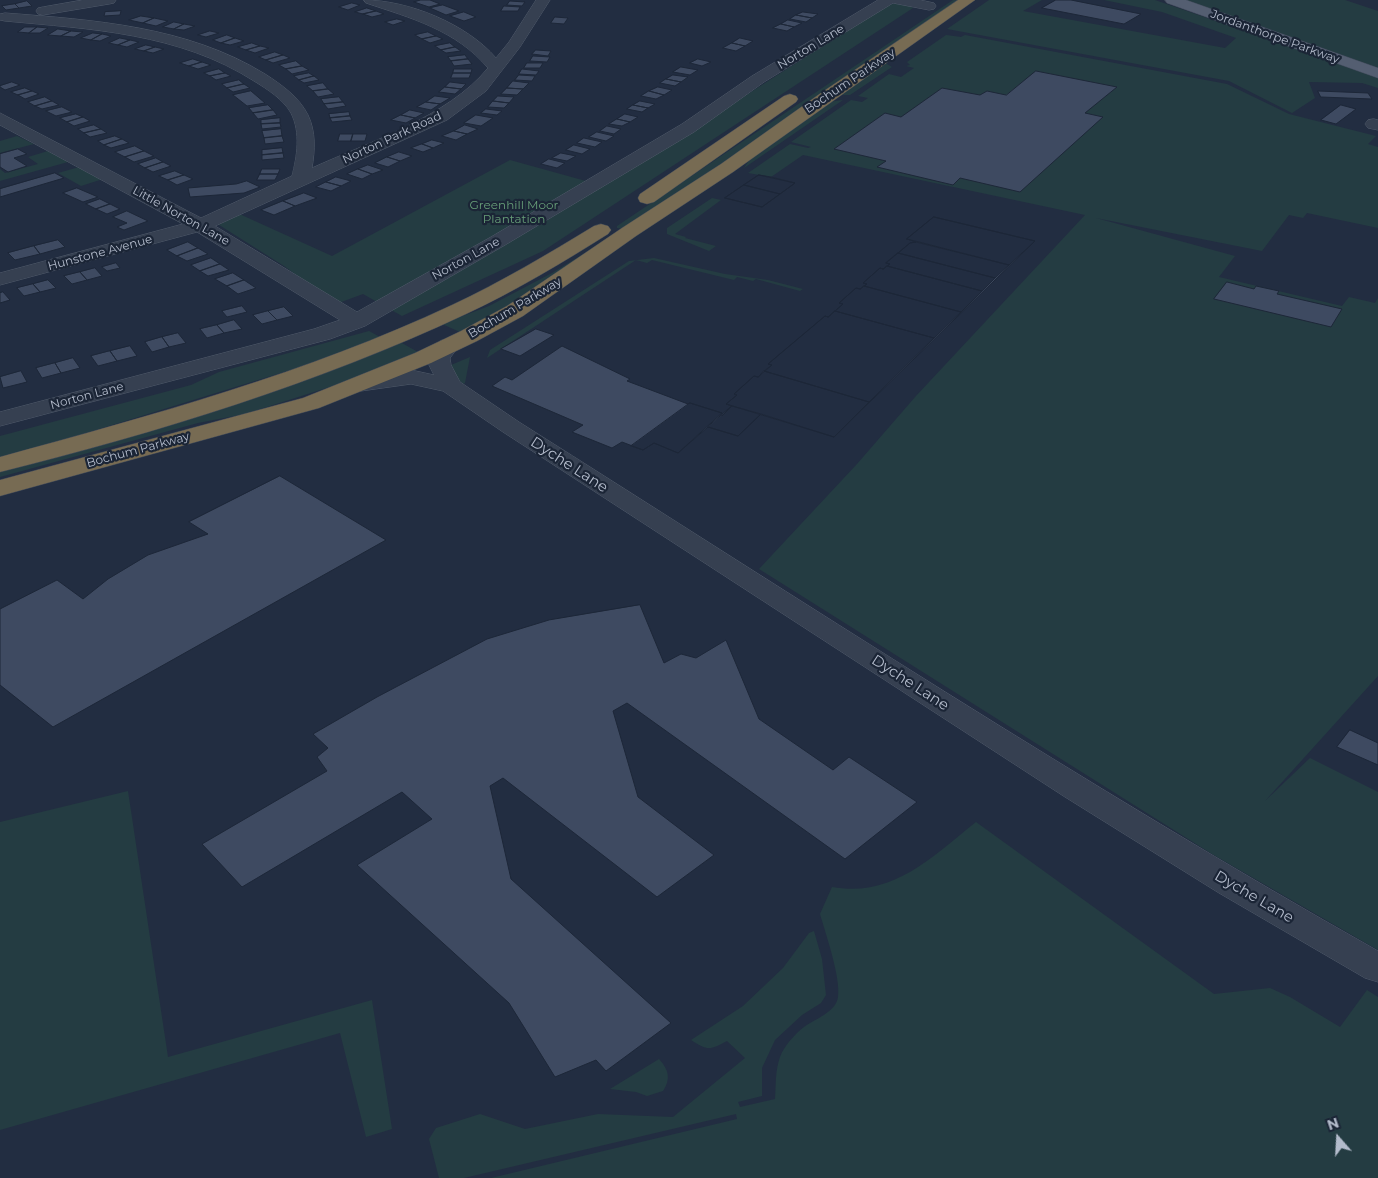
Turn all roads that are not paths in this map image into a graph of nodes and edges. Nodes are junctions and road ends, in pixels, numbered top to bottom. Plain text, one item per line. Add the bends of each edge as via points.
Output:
1 (109, 0) edge
2 (371, 0) edge
3 (543, 0) edge
4 (888, 0) edge
5 (897, 0) edge
6 (968, 0) edge
7 (1172, 0) edge
8 (933, 3) edge
9 (69, 6) junction
10 (913, 16) dead end
11 (3, 18) edge
12 (65, 22) junction
13 (521, 35) junction
14 (468, 39) junction
15 (496, 68) junction
16 (1378, 74) edge
17 (800, 92) dead end
18 (0, 118) edge
19 (307, 147) junction
20 (364, 152) junction
21 (301, 180) junction
22 (200, 225) junction
23 (0, 280) edge
24 (357, 321) junction
25 (448, 346) junction
26 (361, 384) junction
27 (451, 386) junction
28 (0, 419) edge
29 (0, 465) edge
30 (0, 488) edge
31 (1378, 968) edge

1 - 9 street
2 - 14 street via 438,23
3 - 13 street, Norton Park Road
4 - 24 street, Norton Lane via 758,79 688,128
5 - 8 street
6 - 25 highway, Bochum Parkway via 515,311
7 - 16 main road, Jordanthorpe Parkway
8 - 10 highway
9 - 11 street
9 - 12 street via 63,17
11 - 12 street
12 - 19 street via 113,28 192,45 242,65 281,91 294,105 302,118
13 - 14 street
13 - 15 street, Norton Park Road
14 - 15 street
15 - 20 street, Norton Park Road via 462,103
17 - 29 highway, Bochum Parkway via 625,213 543,266 480,299 322,368 216,403
18 - 22 street, Little Norton Lane
19 - 20 street via 332,153
19 - 21 street
20 - 21 street, Norton Park Road
21 - 22 street, Norton Park Road
22 - 23 street, Hunstone Avenue
22 - 24 street, Little Norton Lane
24 - 28 street, Norton Lane via 322,334
25 - 26 highway, Bochum Parkway
25 - 27 street, Dyche Lane via 439,357
26 - 27 street, Dyche Lane via 412,377
26 - 30 highway, Bochum Parkway via 254,420
27 - 31 street, Dyche Lane via 1076,789 1231,884

